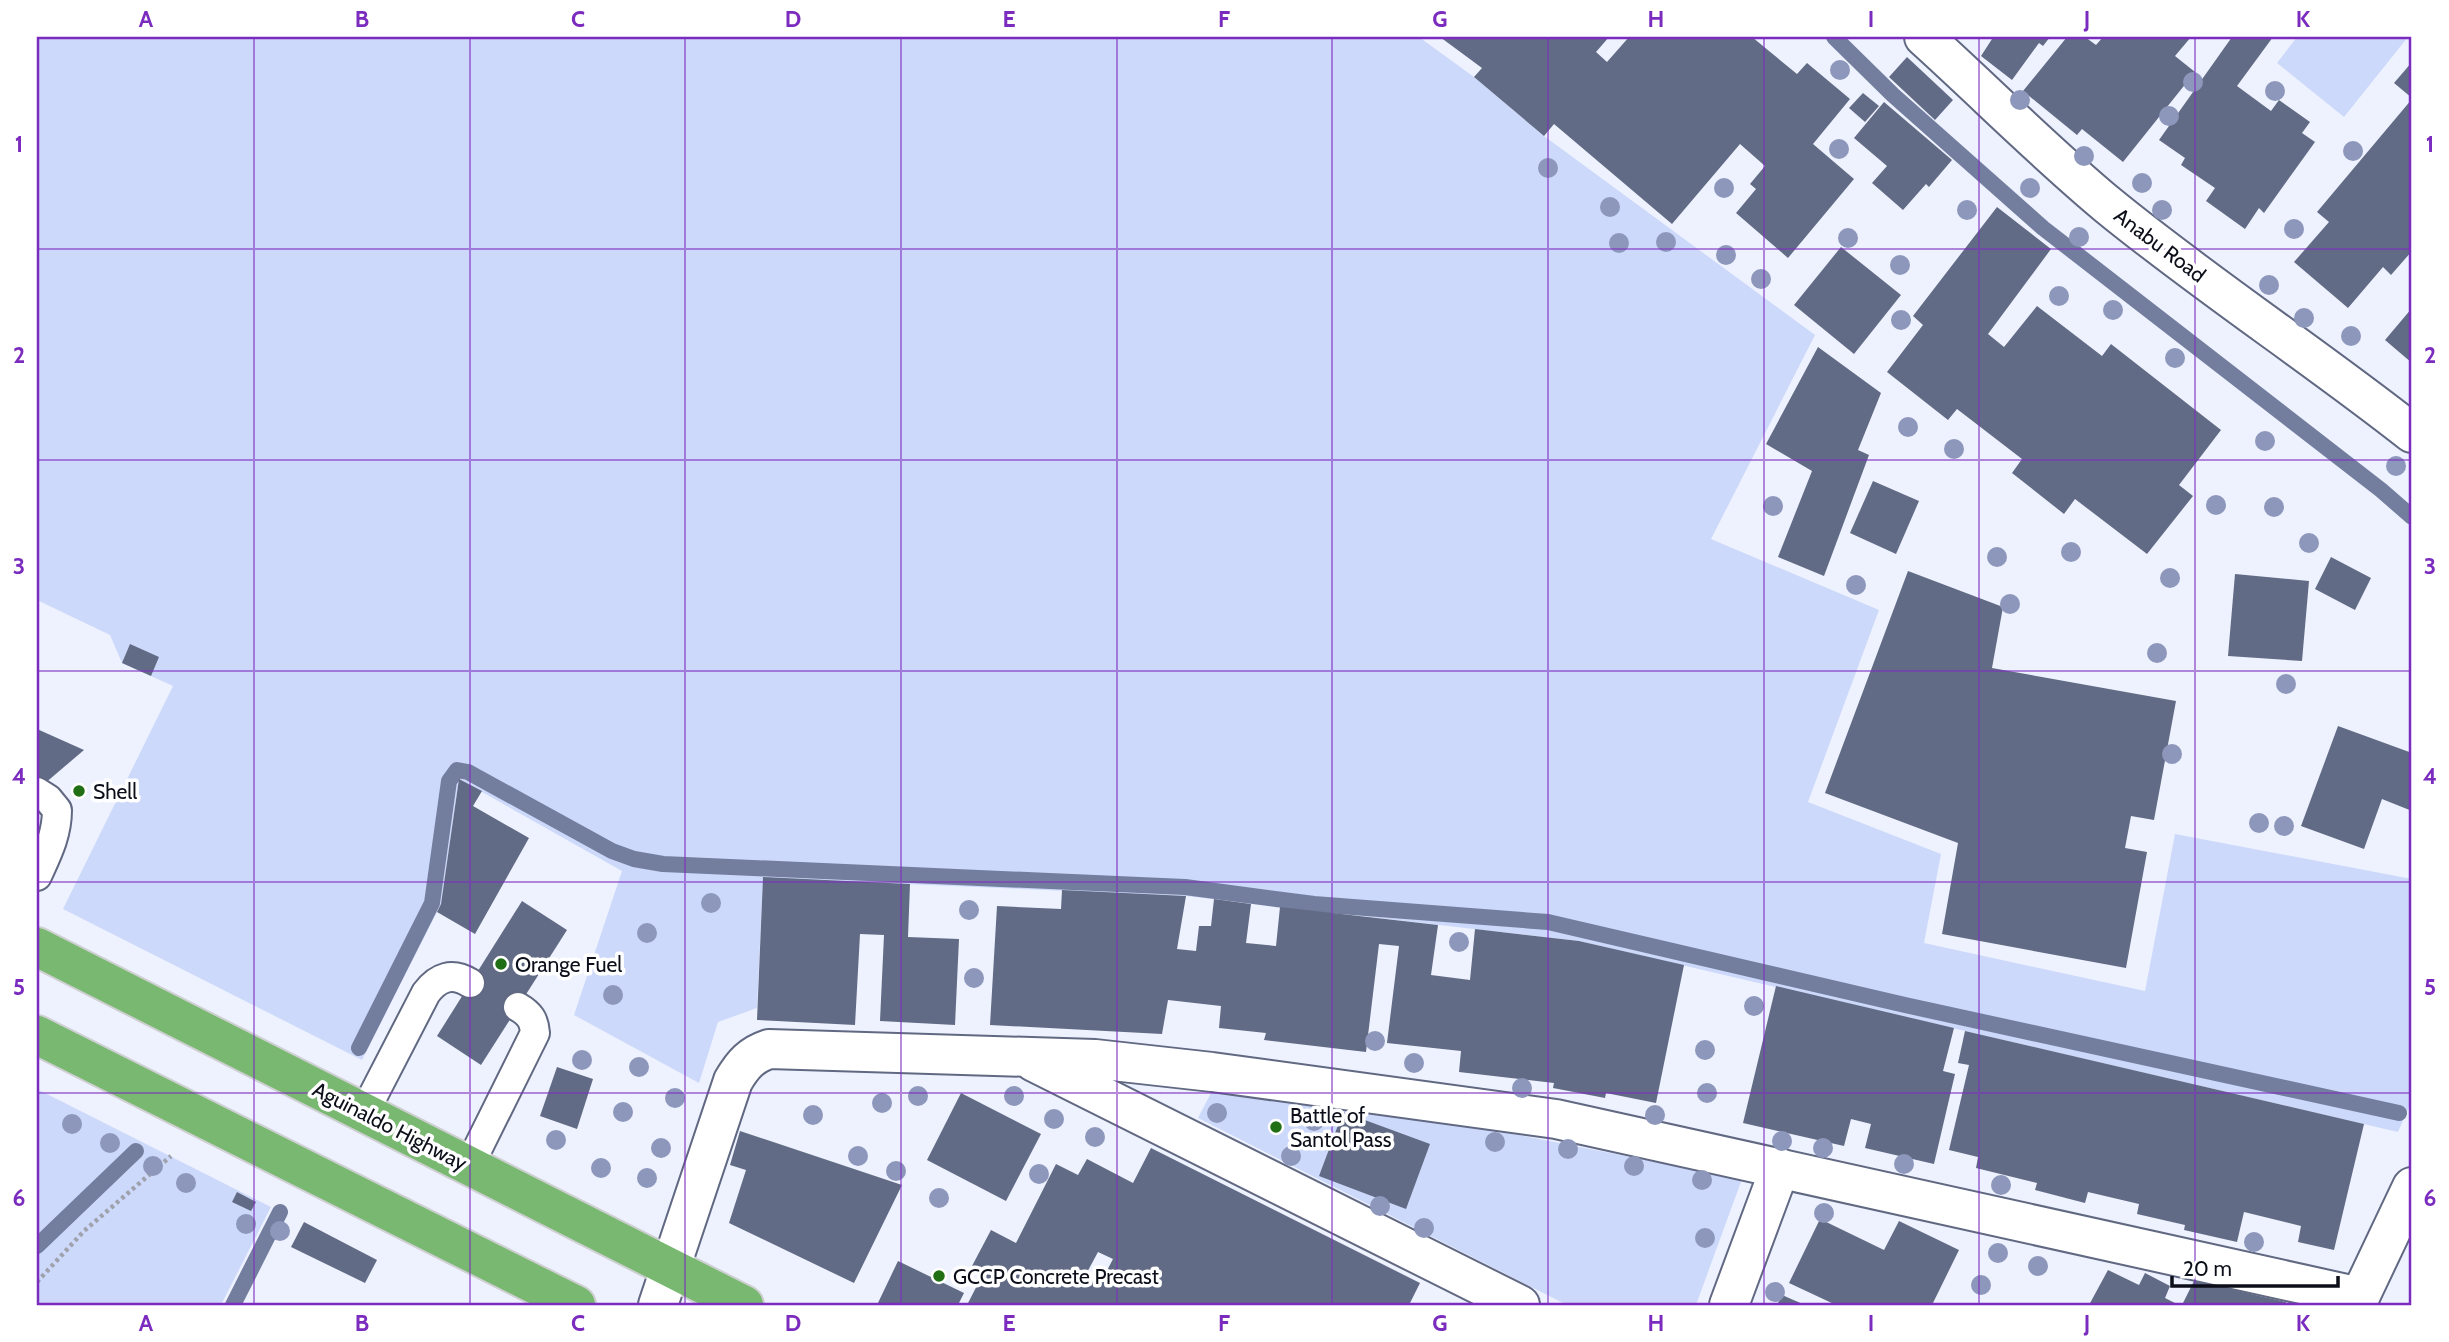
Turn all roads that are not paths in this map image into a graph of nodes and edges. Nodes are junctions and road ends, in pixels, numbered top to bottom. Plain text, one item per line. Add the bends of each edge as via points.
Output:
1 (1924, 37) edge
2 (2412, 433) edge
3 (37, 792) edge
4 (37, 876) edge
5 (37, 947) edge
6 (470, 983) dead end
7 (518, 1007) dead end
8 (37, 1035) edge
9 (1023, 1056) junction
10 (364, 1113) junction
11 (468, 1166) junction
12 (1780, 1168) junction
13 (2412, 1187) edge
14 (670, 1269) junction
15 (2358, 1301) edge
16 (576, 1305) edge
17 (658, 1305) edge
18 (744, 1305) edge
19 (1520, 1305) edge
20 (1729, 1305) edge

1 - 2 street, Anabu Road via 2108,205
3 - 4 lane via 57,810 57,827
5 - 10 highway, Aguinaldo Highway
6 - 10 lane via 453,976 433,984
7 - 11 lane via 529,1014 535,1033
8 - 16 highway
9 - 12 street via 1153,1064 1521,1114
9 - 14 street via 769,1049 754,1054 733,1080
9 - 19 street
10 - 11 highway, Aguinaldo Highway
11 - 14 highway, Aguinaldo Highway
12 - 15 street
12 - 20 street
13 - 15 street
14 - 17 street
14 - 18 highway, Aguinaldo Highway

